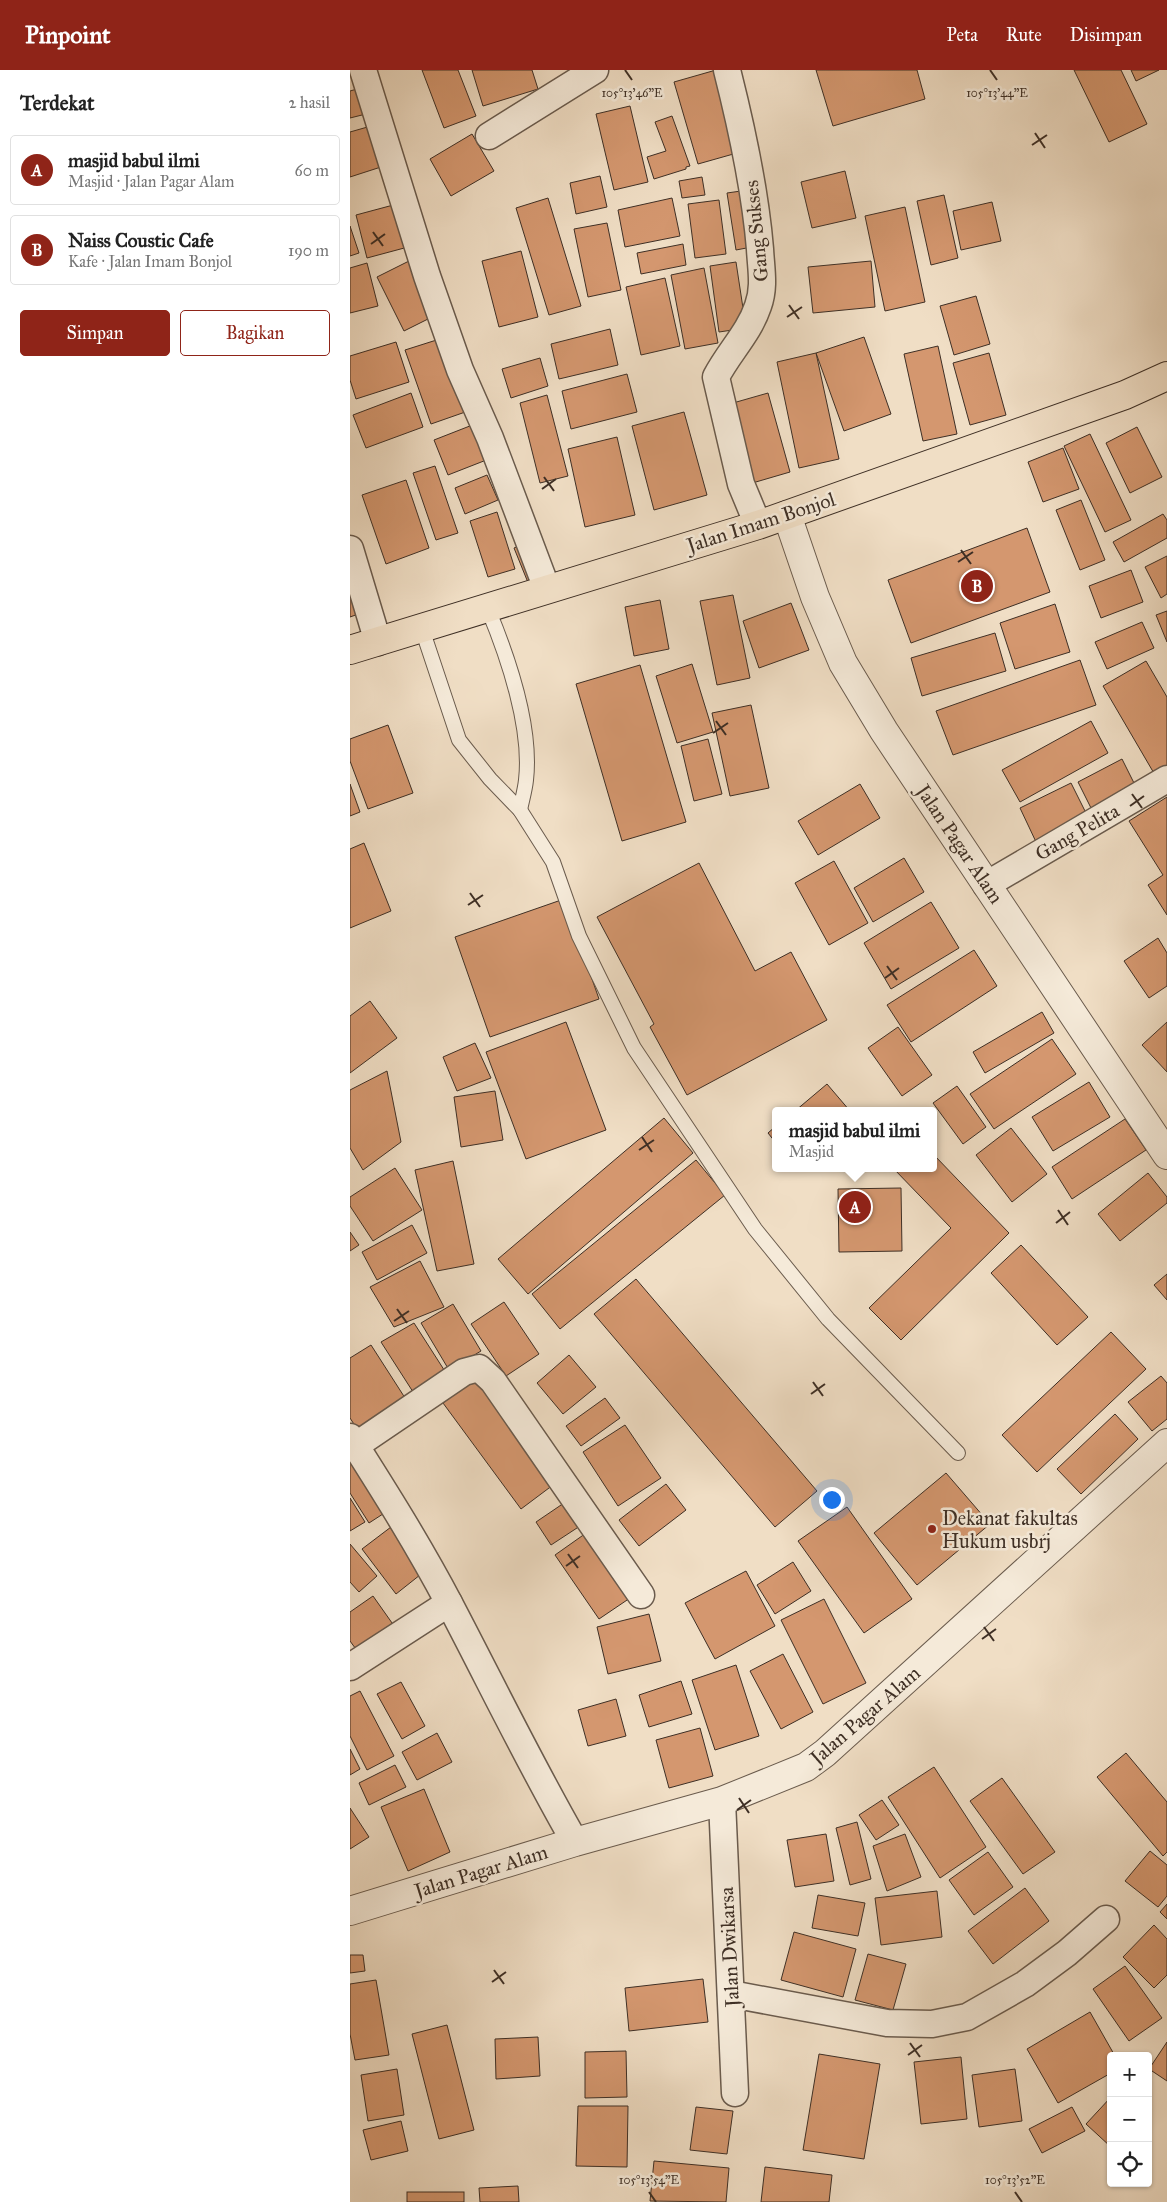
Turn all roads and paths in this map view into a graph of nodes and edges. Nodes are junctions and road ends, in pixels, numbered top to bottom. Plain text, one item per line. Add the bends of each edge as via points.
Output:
1 (363, 70) edge
2 (595, 70) edge
3 (728, 70) edge
4 (489, 136) dead end
5 (1167, 376) edge
6 (787, 515) junction
7 (758, 525) junction
8 (350, 549) edge
9 (547, 589) junction
10 (488, 609) junction
11 (422, 628) junction
12 (378, 642) junction
13 (350, 650) edge
14 (1167, 780) edge
15 (520, 810) junction
16 (986, 884) junction
17 (1167, 1155) edge
18 (353, 1441) edge
19 (1167, 1443) edge
20 (958, 1453) dead end
21 (641, 1595) dead end
22 (449, 1603) junction
23 (350, 1667) edge
24 (722, 1801) junction
25 (574, 1842) junction
26 (350, 1911) edge
27 (1106, 1919) dead end
28 (731, 1994) junction
29 (735, 2094) dead end

1 - 9 street via 460,370 490,438
2 - 4 street
3 - 7 street, Gang Sukses via 748,156 763,288 752,322 716,377 741,484
5 - 6 highway, Jalan Imam Bonjol via 1126,395
6 - 7 highway, Jalan Imam Bonjol
6 - 16 street, Jalan Pagar Alam via 815,597 843,663 884,732
7 - 9 highway, Jalan Imam Bonjol
8 - 12 street
9 - 10 highway, Jalan Imam Bonjol
10 - 11 highway, Jalan Imam Bonjol
10 - 15 lane via 521,706 526,779
11 - 12 highway, Jalan Imam Bonjol
11 - 15 lane via 459,740
12 - 13 highway, Jalan Imam Bonjol
14 - 16 street, Gang Pelita
15 - 20 lane via 553,862 579,936 634,1048 755,1230 828,1319
16 - 17 street, Jalan Pagar Alam
18 - 21 street via 464,1372 479,1368 493,1381
18 - 22 street
19 - 24 street, Jalan Pagar Alam via 825,1754 806,1767
22 - 23 street
22 - 25 street
24 - 25 street, Jalan Pagar Alam
24 - 28 street, Jalan Dwikarsa
25 - 26 street, Jalan Pagar Alam
27 - 28 street via 1025,1984 967,2017 932,2024 887,2023
28 - 29 street, Jalan Dwikarsa

